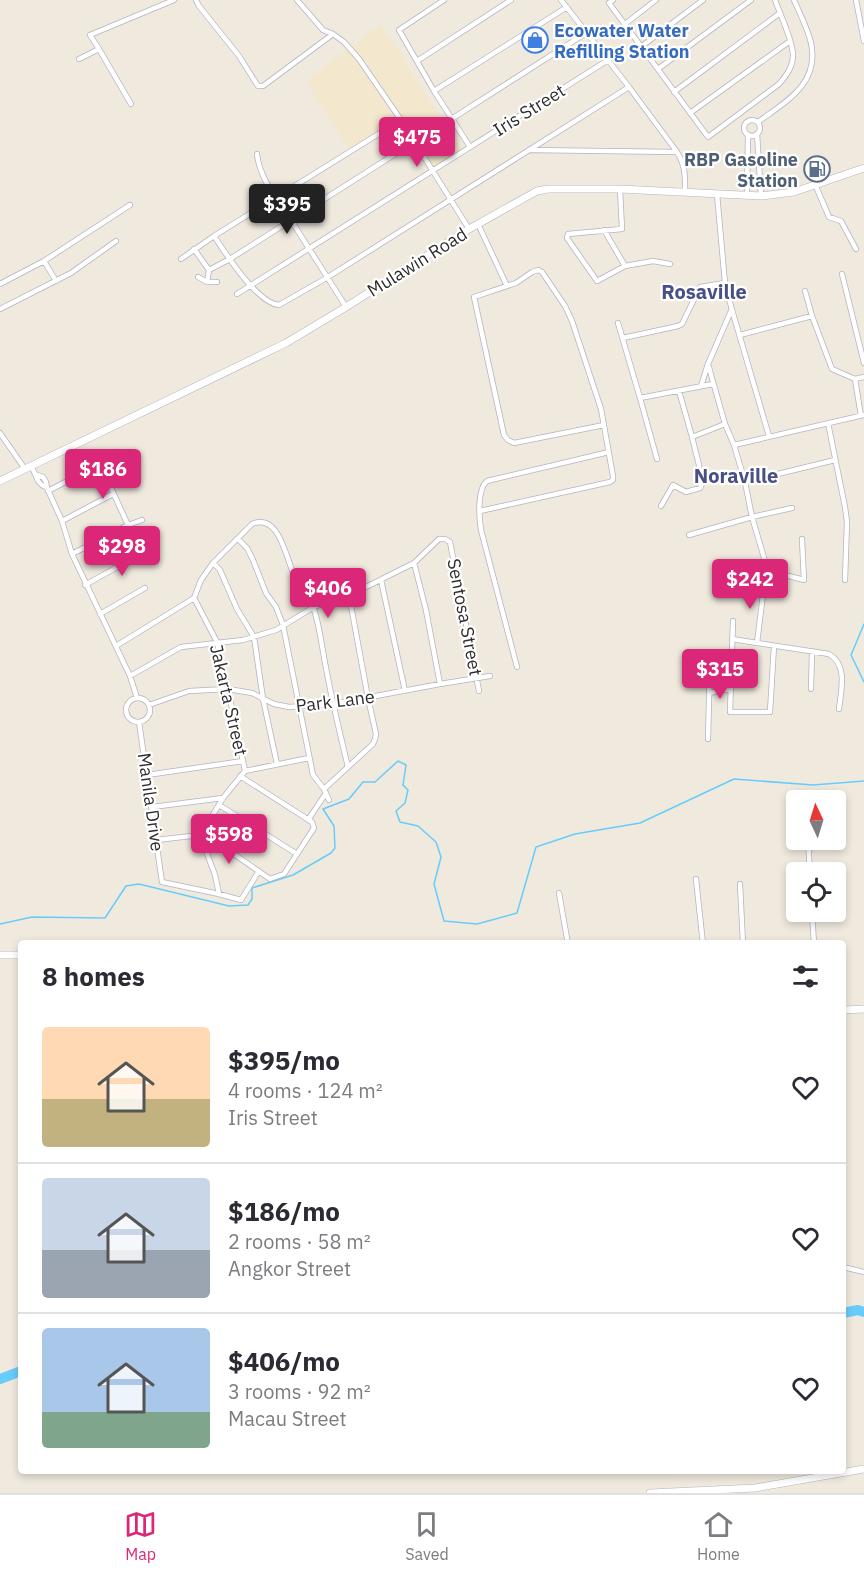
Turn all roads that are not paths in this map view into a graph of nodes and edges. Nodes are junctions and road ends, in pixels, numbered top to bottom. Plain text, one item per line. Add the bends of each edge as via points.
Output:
1 (174, 0) edge
2 (196, 0) edge
3 (297, 0) edge
4 (444, 0) edge
5 (511, 0) edge
6 (561, 0) edge
7 (613, 0) edge
8 (656, 0) edge
9 (703, 0) edge
10 (751, 0) edge
11 (775, 0) edge
12 (794, 0) edge
13 (856, 0) edge
14 (567, 7) junction
15 (780, 13) junction
16 (625, 24) junction
17 (586, 33) junction
18 (333, 34) junction
19 (790, 41) junction
20 (864, 41) edge
21 (642, 46) junction
22 (99, 49) junction
23 (79, 59) dead end
24 (608, 60) junction
25 (417, 61) junction
26 (658, 69) junction
27 (629, 87) junction
28 (434, 91) junction
29 (674, 92) junction
30 (131, 104) dead end
31 (690, 113) junction
32 (453, 118) junction
33 (401, 120) junction
34 (758, 122) junction
35 (757, 134) junction
36 (748, 135) junction
37 (414, 142) junction
38 (470, 147) junction
39 (529, 150) junction
40 (677, 152) junction
41 (257, 154) dead end
42 (747, 166) junction
43 (759, 166) junction
44 (864, 168) edge
45 (433, 171) junction
46 (815, 184) junction
47 (620, 189) junction
48 (685, 193) junction
49 (717, 194) junction
50 (747, 196) junction
51 (761, 196) junction
52 (277, 198) junction
53 (452, 200) junction
54 (130, 205) dead end
55 (291, 220) junction
56 (478, 224) junction
57 (469, 229) junction
58 (604, 230) junction
59 (214, 236) junction
60 (116, 242) dead end
61 (194, 249) junction
62 (309, 249) junction
63 (856, 249) dead end
64 (181, 259) dead end
65 (230, 259) junction
66 (44, 261) junction
67 (670, 264) dead end
68 (626, 266) junction
69 (208, 270) junction
70 (842, 274) dead end
71 (198, 277) dead end
72 (328, 277) junction
73 (56, 281) junction
74 (207, 282) junction
75 (217, 282) dead end
76 (725, 283) junction
77 (0, 284) edge
78 (251, 286) junction
79 (507, 286) junction
80 (806, 291) dead end
81 (237, 294) dead end
82 (346, 308) junction
83 (0, 309) edge
84 (732, 310) junction
85 (812, 316) junction
86 (618, 323) dead end
87 (740, 335) junction
88 (623, 338) junction
89 (864, 363) edge
90 (708, 364) junction
91 (864, 377) edge
92 (855, 379) junction
93 (713, 384) junction
94 (701, 386) junction
95 (679, 391) junction
96 (640, 398) junction
97 (863, 415) edge
98 (828, 423) junction
99 (725, 424) junction
100 (604, 425) junction
101 (0, 433) edge
102 (769, 436) junction
103 (692, 437) junction
104 (734, 445) junction
105 (609, 452) junction
106 (657, 459) dead end
107 (835, 460) junction
108 (28, 467) junction
109 (0, 481) edge
110 (744, 482) junction
111 (47, 490) junction
112 (113, 494) junction
113 (661, 506) dead end
114 (792, 508) dead end
115 (480, 511) junction
116 (752, 517) junction
117 (63, 520) junction
118 (142, 520) dead end
119 (128, 525) junction
120 (689, 535) dead end
121 (238, 539) junction
122 (802, 539) dead end
123 (148, 550) dead end
124 (72, 554) junction
125 (213, 563) junction
126 (414, 563) junction
127 (766, 570) junction
128 (381, 580) junction
129 (804, 580) junction
130 (844, 580) dead end
131 (811, 582) dead end
132 (85, 585) junction
133 (145, 588) dead end
134 (349, 595) junction
135 (194, 598) junction
136 (314, 607) junction
137 (100, 614) junction
138 (734, 621) dead end
139 (283, 625) junction
140 (254, 638) junction
141 (732, 639) junction
142 (217, 642) junction
143 (757, 643) junction
144 (116, 646) junction
145 (774, 646) junction
146 (812, 651) junction
147 (710, 661) dead end
148 (517, 667) dead end
149 (130, 676) junction
150 (490, 676) dead end
151 (477, 677) junction
152 (440, 684) junction
153 (811, 688) dead end
154 (228, 689) junction
155 (730, 689) junction
156 (405, 691) junction
157 (479, 692) dead end
158 (709, 693) junction
159 (137, 698) junction
160 (368, 698) junction
161 (263, 699) junction
162 (333, 704) junction
163 (149, 705) junction
164 (300, 707) junction
165 (840, 709) dead end
166 (139, 722) junction
167 (708, 739) dead end
168 (309, 758) junction
169 (243, 761) junction
170 (277, 764) junction
171 (348, 766) junction
172 (245, 771) junction
173 (147, 775) junction
174 (240, 776) junction
175 (325, 791) junction
176 (224, 798) junction
177 (329, 800) dead end
178 (219, 805) junction
179 (152, 807) junction
180 (308, 820) junction
181 (201, 834) junction
182 (156, 840) junction
183 (297, 854) junction
184 (259, 872) junction
185 (696, 879) dead end
186 (740, 884) dead end
187 (558, 893) dead end
188 (219, 894) junction
189 (813, 922) edge
190 (567, 940) edge
191 (703, 940) edge
192 (743, 940) edge
193 (814, 940) edge
194 (0, 955) edge
195 (18, 955) edge
196 (846, 1010) edge
197 (864, 1010) edge
198 (846, 1268) edge
199 (864, 1272) edge
200 (864, 1469) edge
201 (846, 1472) edge
202 (835, 1474) edge
203 (650, 1493) edge

1 - 22 street via 90,35
2 - 18 street via 258,86
3 - 18 street via 324,30
4 - 25 street via 399,30
5 - 25 street
6 - 14 street
7 - 16 street via 609,3
8 - 16 street
9 - 21 street
10 - 26 street
11 - 15 street
12 - 34 street via 811,44 808,78 795,95
13 - 20 street
14 - 17 street
14 - 28 street
15 - 19 street
15 - 29 street
16 - 21 street
17 - 24 street
17 - 32 street
18 - 33 street via 359,59
19 - 31 street
19 - 31 street via 792,63 779,84 708,137
21 - 26 street
22 - 23 street
22 - 30 street
24 - 27 street
24 - 38 street, Iris Street
25 - 28 street
26 - 29 street
27 - 39 street
27 - 40 street
28 - 32 street
29 - 31 street
32 - 38 street
33 - 37 street
33 - 52 street
34 - 35 street
34 - 36 street via 751,119 745,123
35 - 36 street
35 - 43 street
36 - 42 street
37 - 45 street
37 - 55 street
38 - 45 street, Iris Street
39 - 40 street
39 - 53 street
40 - 48 street via 685,170
41 - 52 street via 263,179
42 - 43 street
42 - 50 street
43 - 51 street
44 - 46 main road, Mulawin Road
45 - 53 street
45 - 62 street, Iris Street
46 - 51 main road, Mulawin Road via 794,192
46 - 63 street via 829,217 841,221
47 - 48 main road, Mulawin Road
47 - 56 main road, Mulawin Road via 537,191
47 - 58 street via 622,229
48 - 49 main road, Mulawin Road
49 - 50 main road, Mulawin Road
49 - 76 street
50 - 51 main road, Mulawin Road
52 - 55 street
52 - 59 street
53 - 57 street
53 - 72 street
54 - 66 street
55 - 62 street
55 - 65 street
56 - 57 main road, Mulawin Road
56 - 79 street
57 - 82 main road, Mulawin Road
58 - 68 street
58 - 68 street via 568,234 567,238 597,281
59 - 61 street
59 - 65 street
60 - 73 street
61 - 64 street
61 - 69 street
62 - 72 street
62 - 78 street, Iris Street
65 - 69 street
65 - 78 street
66 - 73 street
66 - 77 street
67 - 68 street via 653,261
69 - 74 street
70 - 89 street
71 - 74 street
72 - 78 street via 279,305
72 - 82 street
73 - 83 street
74 - 75 street
76 - 84 street
76 - 88 street via 700,287 682,324
78 - 81 street, Iris Street
79 - 100 street via 532,272 542,272 572,321
79 - 100 street via 474,297 504,435 514,442
80 - 85 street
82 - 108 main road, Mulawin Road via 286,343
84 - 87 street
84 - 90 street
85 - 87 street
85 - 92 street via 832,369
86 - 88 street
87 - 102 street
88 - 96 street
90 - 93 street
90 - 94 street
91 - 92 street
92 - 97 street
93 - 94 street
93 - 99 street
94 - 95 street
95 - 96 street
95 - 103 street
96 - 106 street
97 - 98 street
98 - 102 street
98 - 107 street
99 - 103 street
99 - 104 street
100 - 105 street
101 - 108 street
102 - 104 street
103 - 113 street via 702,484 686,492 673,485
104 - 110 street
105 - 115 street via 487,481 482,487
105 - 115 street via 613,476 610,482
107 - 110 street
107 - 130 street via 847,522
108 - 109 main road, Mulawin Road
108 - 111 street via 43,477
110 - 116 street
111 - 112 street via 100,464
111 - 117 street
112 - 117 street
112 - 119 street
114 - 116 street
115 - 148 street via 481,530
116 - 120 street
116 - 127 street
117 - 124 street
118 - 119 street
119 - 124 street
121 - 125 street
121 - 136 street via 252,524 268,522
121 - 139 street via 254,560
122 - 129 street
123 - 132 street
124 - 132 street
125 - 135 street
125 - 140 street
126 - 128 street
126 - 151 street, Sentosa Street via 439,539 450,542
126 - 152 street
127 - 129 street
127 - 143 street
128 - 134 street
128 - 156 street
129 - 131 street
132 - 137 street
133 - 137 street
134 - 136 street
134 - 160 street
135 - 142 street, Jakarta Street
135 - 144 street
136 - 139 street
136 - 162 street
137 - 144 street
138 - 141 street
139 - 140 street
139 - 164 street
140 - 142 street
140 - 161 street
141 - 143 street
141 - 155 street
142 - 149 street via 181,647
142 - 154 street, Jakarta Street
143 - 145 street
144 - 149 street
145 - 146 street
145 - 155 street via 770,712 729,712
146 - 153 street
146 - 165 street via 829,654 840,663
147 - 158 street
149 - 159 street
150 - 151 street, Park Lane
151 - 152 street, Park Lane
151 - 157 street, Sentosa Street
152 - 156 street, Park Lane
154 - 161 street, Park Lane
154 - 163 street, Park Lane via 189,691
154 - 169 street, Jakarta Street
155 - 158 street
156 - 160 street, Park Lane
158 - 167 street
159 - 163 street
159 - 166 street via 130,700 125,711 128,718
160 - 162 street, Park Lane
160 - 171 street via 375,739
161 - 164 street, Park Lane
161 - 170 street
162 - 164 street, Park Lane
162 - 171 street
163 - 166 street via 148,717
164 - 168 street
166 - 173 street, Manila Drive
168 - 170 street, Jakarta Street
168 - 175 street via 313,775
169 - 172 street, Jakarta Street
169 - 173 street
170 - 172 street, Jakarta Street
171 - 175 street
172 - 174 street, Jakarta Street
173 - 179 street, Manila Drive
174 - 176 street, Jakarta Street
174 - 180 street
175 - 177 street
175 - 180 street
176 - 178 street, Jakarta Street
176 - 179 street
178 - 181 street, Jakarta Street
178 - 183 street
179 - 182 street, Manila Drive
180 - 183 street via 314,828
181 - 182 street
181 - 184 street
181 - 188 street
182 - 188 street, Manila Drive via 162,882
183 - 184 street via 284,874 270,879
184 - 188 street via 241,900
185 - 191 street
186 - 192 street
187 - 190 street
189 - 193 street
194 - 195 main road
196 - 197 main road
198 - 199 street
200 - 201 main road
202 - 203 main road via 755,1488

